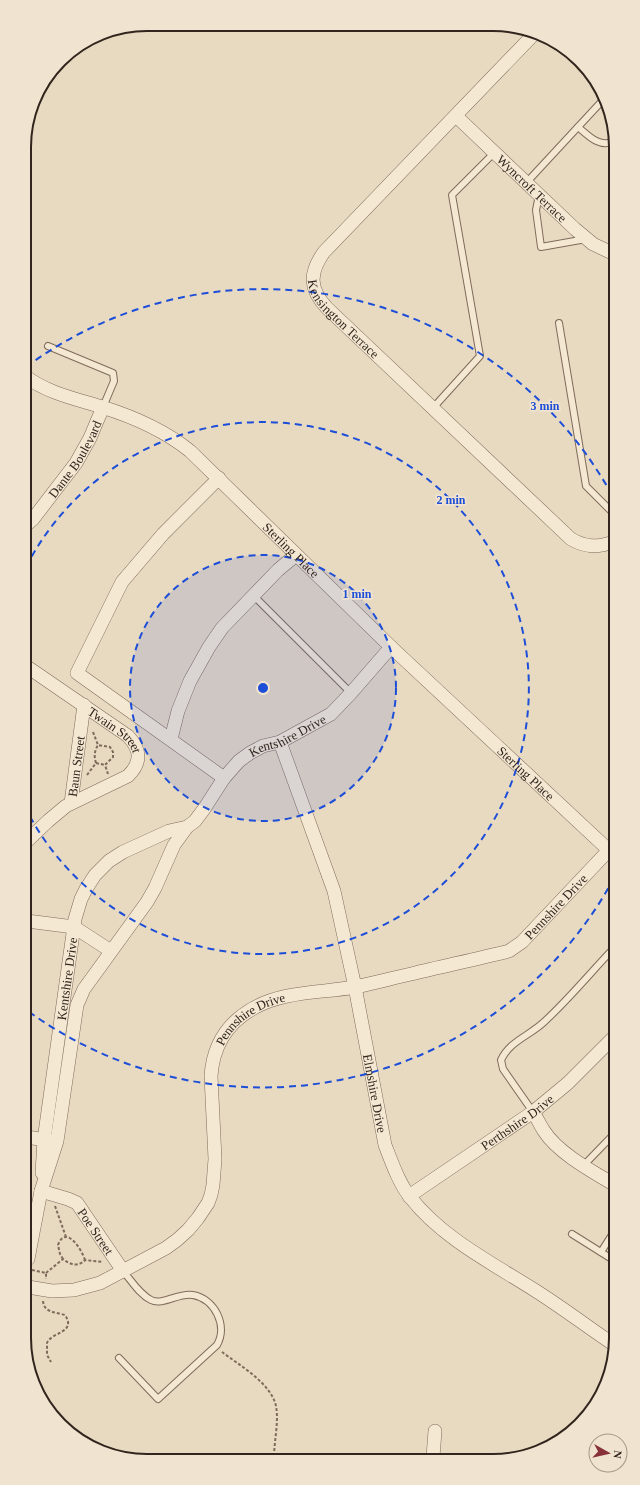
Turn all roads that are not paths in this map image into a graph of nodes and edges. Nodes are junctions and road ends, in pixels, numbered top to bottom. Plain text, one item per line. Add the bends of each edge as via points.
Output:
1 (532, 37) edge
2 (600, 103) edge
3 (456, 116) junction
4 (578, 127) junction
5 (609, 143) edge
6 (495, 152) junction
7 (527, 182) junction
8 (539, 193) junction
9 (587, 239) junction
10 (609, 252) edge
11 (559, 323) dead end
12 (48, 346) dead end
13 (31, 380) edge
14 (103, 407) junction
15 (433, 408) junction
16 (219, 478) junction
17 (609, 509) edge
18 (31, 521) edge
19 (609, 544) edge
20 (296, 554) junction
21 (253, 595) junction
22 (391, 647) junction
23 (31, 669) edge
24 (351, 693) junction
25 (84, 705) junction
26 (171, 739) junction
27 (280, 742) junction
28 (224, 778) junction
29 (71, 803) junction
30 (187, 827) junction
31 (31, 837) edge
32 (609, 849) edge
33 (609, 855) edge
34 (31, 921) edge
35 (74, 927) junction
36 (111, 951) junction
37 (609, 953) edge
38 (355, 987) junction
39 (609, 1042) edge
40 (533, 1112) junction
41 (31, 1138) edge
42 (609, 1139) edge
43 (44, 1140) junction
44 (58, 1141) junction
45 (584, 1165) junction
46 (609, 1181) edge
47 (41, 1191) junction
48 (409, 1196) junction
49 (572, 1234) dead end
50 (609, 1239) edge
51 (31, 1243) edge
52 (601, 1252) junction
53 (609, 1257) edge
54 (123, 1271) junction
55 (31, 1288) edge
56 (609, 1341) edge
57 (119, 1358) dead end
58 (435, 1431) dead end
59 (433, 1454) edge

1 - 3 street, Kensington Terrace
2 - 4 lane
3 - 6 street, Wyncroft Terrace
3 - 15 street, Kensington Terrace via 324,252 313,271 312,282 320,300
4 - 5 lane via 595,141
4 - 7 lane
6 - 7 street, Wyncroft Terrace
6 - 15 lane via 452,196 480,356
7 - 8 street, Wyncroft Terrace
8 - 9 street, Wyncroft Terrace
8 - 9 lane via 536,210 541,247
9 - 10 street, Wyncroft Terrace
11 - 17 lane via 586,486
12 - 14 lane via 113,373 114,381
13 - 14 street, Sterling Place via 60,395
14 - 16 street, Sterling Place via 174,438
14 - 18 street, Dante Boulevard via 76,463
15 - 19 street, Kensington Terrace via 570,539 593,547
16 - 20 street, Sterling Place
16 - 26 street via 163,534 122,582 77,673
20 - 21 street
20 - 22 street, Sterling Place
21 - 24 lane
21 - 26 street via 209,646 190,681 178,711
22 - 24 street, Kentshire Drive
22 - 32 street, Sterling Place
23 - 25 street, Twain Street
24 - 27 street, Kentshire Drive via 331,714
25 - 29 street, Baun Street
25 - 29 street, Twain Street via 128,736 138,754 135,770 128,776
26 - 28 street
27 - 28 street, Kentshire Drive via 250,752
27 - 38 street, Elmshire Drive via 334,891
28 - 30 street, Kentshire Drive via 195,821
29 - 31 street, Twain Street
30 - 35 street, Kentshire Drive via 169,831 109,861 86,889 77,910
30 - 36 street, Kentshire Drive via 174,845 147,902
33 - 38 street, Pennshire Drive via 522,942 509,951
34 - 35 street
35 - 36 street
35 - 43 street, Kentshire Drive
36 - 44 street, Kentshire Drive via 84,989 78,1005
37 - 40 lane via 543,1023 505,1051 501,1060 503,1069
38 - 48 street, Elmshire Drive via 385,1146
38 - 54 street, Pennshire Drive via 272,999 252,1009 229,1028 215,1051 212,1065 215,1159 212,1195 198,1218 177,1240
39 - 40 street, Perthshire Drive via 568,1083
40 - 45 street via 544,1132
40 - 48 street, Perthshire Drive
41 - 43 street
42 - 45 lane
43 - 44 street
43 - 47 street, Kentshire Drive
44 - 47 street, Kentshire Drive
45 - 46 street
47 - 51 street, Kentshire Drive
47 - 54 street, Poe Street via 77,1203
48 - 56 street, Elmshire Drive via 443,1231
49 - 52 lane
50 - 52 lane
52 - 53 lane
54 - 55 street, Pennshire Drive via 86,1288
54 - 57 lane via 151,1300 158,1302 192,1294 201,1297 209,1302 222,1330 217,1345 158,1399
58 - 59 street

